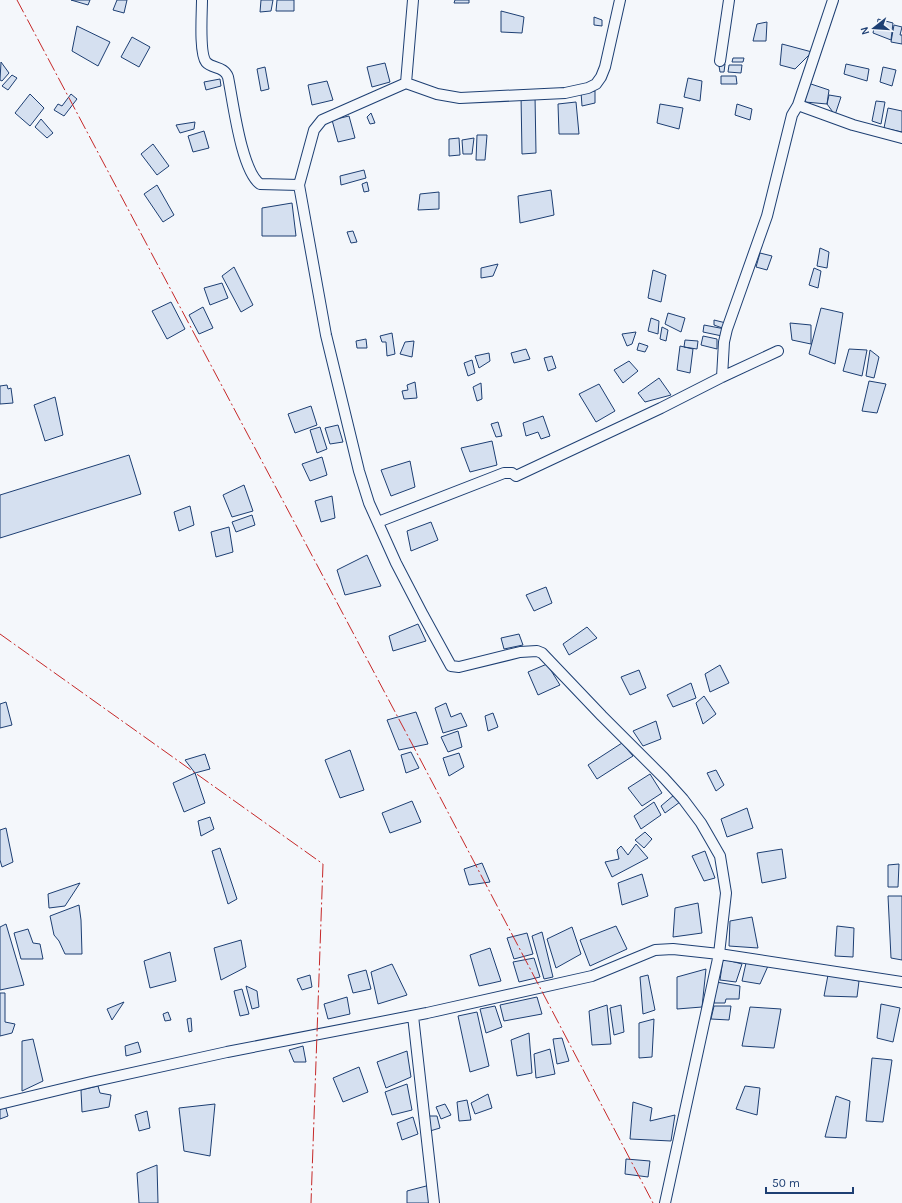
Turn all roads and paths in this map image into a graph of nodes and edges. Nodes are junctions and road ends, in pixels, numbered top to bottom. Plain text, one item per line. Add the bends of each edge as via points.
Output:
1 (202, 0) edge
2 (413, 0) edge
3 (620, 0) edge
4 (729, 0) edge
5 (832, 0) edge
6 (720, 61) dead end
7 (406, 83) junction
8 (798, 105) junction
9 (902, 138) edge
10 (298, 185) junction
11 (778, 351) dead end
12 (722, 377) junction
13 (378, 522) junction
14 (719, 954) junction
15 (902, 982) edge
16 (413, 1016) junction
17 (0, 1104) edge
18 (434, 1203) edge
19 (665, 1203) edge

1 - 10 street via 205,61 223,71 228,77 244,156 252,175 260,184
2 - 7 street
3 - 7 street via 603,72 596,84 588,88 566,93 460,98 437,94
4 - 6 street
5 - 8 street
7 - 10 street via 322,120 314,130
8 - 9 street via 854,125
8 - 12 street via 792,115 767,216 727,329
10 - 13 street via 326,335 359,471
11 - 12 street
12 - 13 street via 516,476 504,473
13 - 14 street via 403,576 452,666 459,667 520,652 542,653 683,799 720,856 726,893
14 - 15 street
14 - 16 street via 673,949 655,950 592,976
14 - 19 street
16 - 17 street via 227,1052
16 - 18 street

